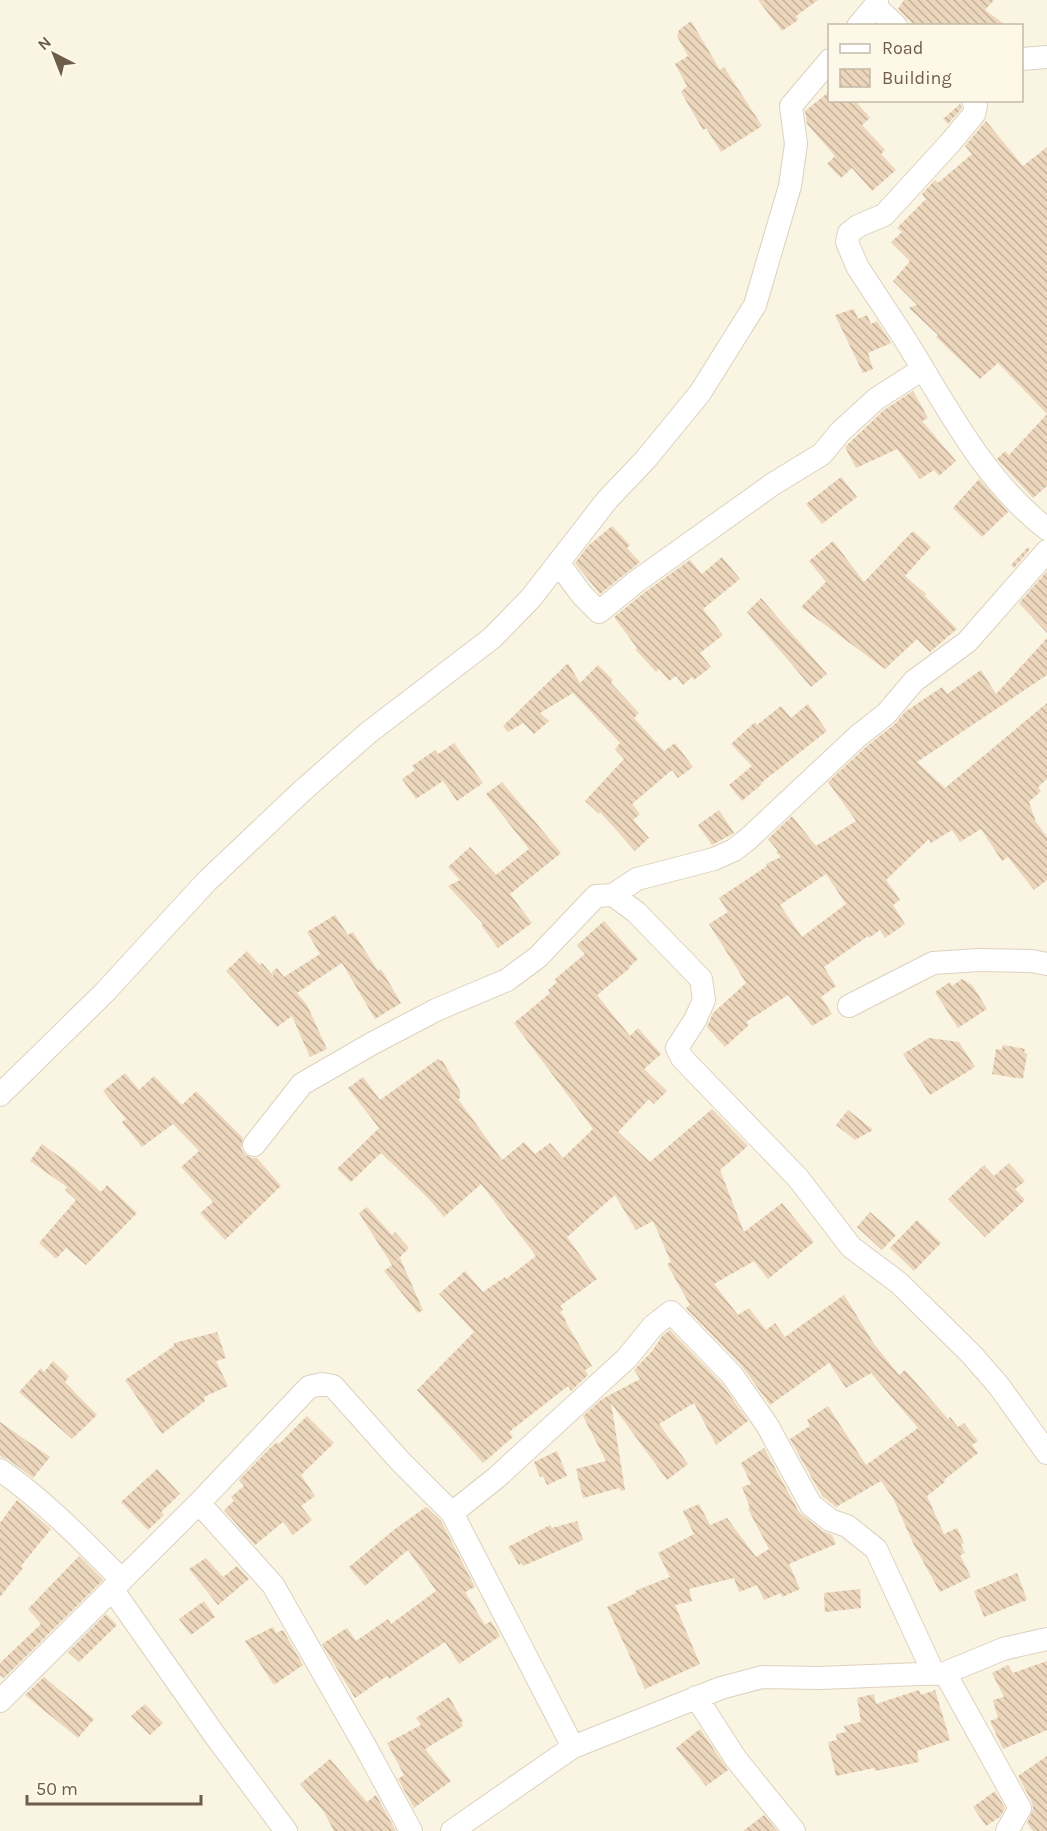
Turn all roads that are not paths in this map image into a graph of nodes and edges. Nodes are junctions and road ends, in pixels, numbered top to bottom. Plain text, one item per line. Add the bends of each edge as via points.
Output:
1 (876, 3) edge
2 (860, 24) edge
3 (894, 24) edge
4 (1047, 57) edge
5 (1023, 59) edge
6 (828, 62) edge
7 (974, 102) edge
8 (923, 369) junction
9 (1047, 529) edge
10 (1047, 551) edge
11 (559, 564) junction
12 (613, 895) junction
13 (1047, 964) edge
14 (849, 1006) dead end
15 (0, 1095) edge
16 (254, 1145) dead end
17 (1047, 1453) edge
18 (0, 1470) edge
19 (199, 1503) junction
20 (452, 1513) junction
21 (117, 1584) junction
22 (1047, 1639) edge
23 (939, 1673) junction
24 (696, 1697) junction
25 (0, 1701) edge
26 (573, 1747) junction
27 (286, 1831) edge
28 (411, 1831) edge
29 (452, 1831) edge
30 (794, 1831) edge
31 (1006, 1831) edge

1 - 2 street
1 - 3 street
4 - 5 street
6 - 11 street via 791,106 796,144 790,186 755,305 700,393 607,500
7 - 8 street via 974,114 950,143 884,215 858,226 849,233 847,242 857,266
8 - 9 street via 1001,486
8 - 11 street via 876,399 822,454 773,484 599,612
10 - 12 street via 967,642 914,681 886,714 834,757 748,839 714,859 637,879
11 - 15 street via 492,638 368,733 214,873 105,992
12 - 16 street via 596,896 538,957 507,980 436,1010 302,1084
12 - 17 street via 636,912 701,979 704,1000 677,1048 682,1058 798,1178 851,1247 899,1283 972,1355
13 - 14 street via 978,960 933,963
18 - 21 street via 64,1523
19 - 20 street via 309,1387 322,1384 333,1386
19 - 21 street
19 - 28 street via 273,1585
20 - 23 street via 627,1358 653,1326 671,1312 732,1375 767,1425 811,1505 876,1549
20 - 26 street
21 - 25 street
21 - 27 street via 216,1737
22 - 23 street via 1003,1649
23 - 24 street via 762,1677
23 - 31 street via 1020,1808
24 - 26 street
24 - 30 street via 736,1759
26 - 29 street

